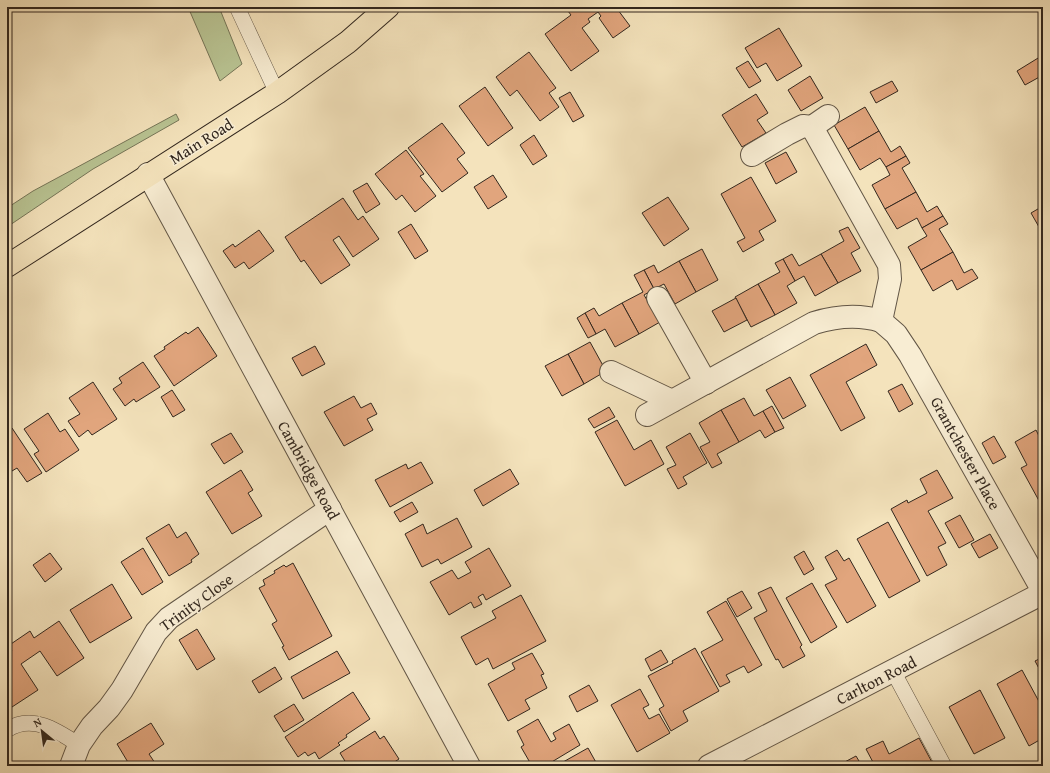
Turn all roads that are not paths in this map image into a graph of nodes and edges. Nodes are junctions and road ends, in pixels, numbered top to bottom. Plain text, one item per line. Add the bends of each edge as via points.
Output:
1 (237, 7) edge
2 (388, 7) edge
3 (277, 93) junction
4 (752, 155) dead end
5 (148, 174) junction
6 (7, 266) edge
7 (658, 298) dead end
8 (881, 321) junction
9 (611, 372) dead end
10 (706, 382) junction
11 (672, 401) junction
12 (647, 415) dead end
13 (330, 509) junction
14 (1043, 592) edge
15 (893, 671) junction
16 (7, 730) edge
17 (79, 745) junction
18 (71, 766) edge
19 (469, 766) edge
20 (709, 766) edge
21 (944, 766) edge

1 - 3 lane
2 - 3 main road, Main Road via 348,42
3 - 5 main road, Main Road
4 - 8 street via 803,126 820,122 889,265 890,278
5 - 6 main road, Main Road
5 - 13 street, Cambridge Road
7 - 10 street
8 - 10 street, Grantchester Place via 868,316 850,316 814,323
8 - 14 street, Grantchester Place via 896,334 910,355
9 - 11 street
10 - 11 street, Grantchester Place
11 - 12 street, Grantchester Place
13 - 17 street, Trinity Close via 169,618 156,632 122,690
13 - 19 street, Cambridge Road
14 - 15 street, Carlton Road
15 - 20 street, Carlton Road
15 - 21 lane
16 - 17 lane via 31,722 55,729
17 - 18 street, Trinity Close

